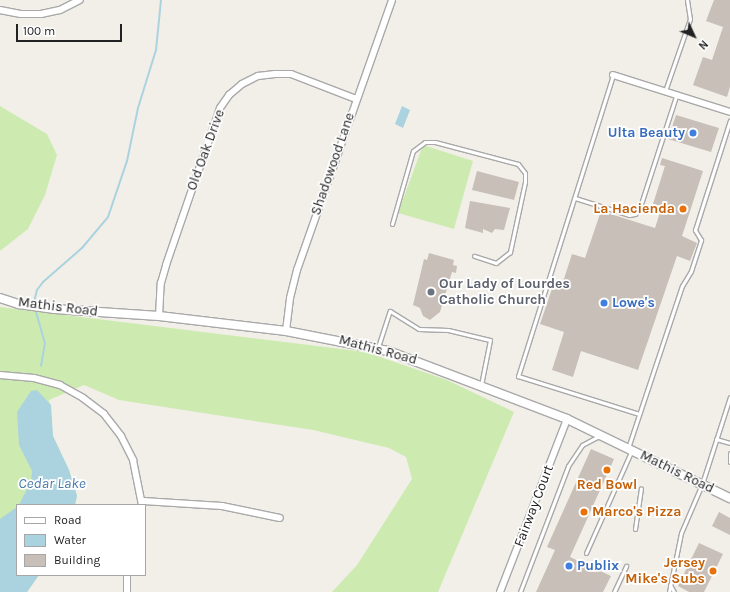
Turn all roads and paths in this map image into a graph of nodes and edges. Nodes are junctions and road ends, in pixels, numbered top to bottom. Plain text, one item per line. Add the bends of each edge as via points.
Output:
1 (80, 0) edge
2 (392, 0) edge
3 (687, 0) edge
4 (0, 10) edge
5 (613, 75) joint
6 (665, 91) junction
7 (677, 95) junction
8 (356, 99) junction
9 (730, 112) edge
10 (730, 120) edge
11 (575, 198) junction
12 (392, 224) dead end
13 (474, 256) dead end
14 (0, 298) edge
15 (159, 316) junction
16 (286, 332) junction
17 (378, 348) junction
18 (0, 375) edge
19 (481, 385) junction
20 (730, 397) edge
21 (639, 414) junction
22 (568, 419) junction
23 (601, 435) junction
24 (716, 439) junction
25 (730, 443) edge
26 (630, 449) junction
27 (730, 453) edge
28 (730, 462) edge
29 (702, 484) junction
30 (641, 488) dead end
31 (730, 498) edge
32 (142, 503) edge
33 (280, 518) dead end
34 (636, 529) dead end
35 (586, 553) dead end
36 (626, 566) dead end
37 (127, 576) edge
38 (670, 585) junction
39 (127, 592) edge
40 (500, 592) edge
41 (520, 592) edge
42 (614, 592) edge
43 (669, 592) edge
44 (674, 592) edge

1 - 4 street via 60,10 41,14
2 - 8 street, Shadowood Lane
3 - 6 lane via 690,19
5 - 6 street
5 - 11 lane
6 - 7 street
7 - 9 street
7 - 11 lane via 640,206 635,214 629,215
8 - 15 street, Old Oak Drive via 291,74 258,76 242,84 229,95 220,108 166,265 161,283
8 - 16 street, Shadowood Lane via 297,270 290,298
10 - 21 lane via 695,230 701,240 682,286
11 - 21 lane via 518,376
12 - 13 lane via 413,151 425,142 435,142 518,164 526,173 510,252 496,263
14 - 15 street, Mathis Road via 19,304 55,309
15 - 16 street, Mathis Road
16 - 17 street, Mathis Road
17 - 19 street, Mathis Road
17 - 19 lane via 390,311 418,329 448,330 490,340
18 - 32 street via 34,378 60,385 104,414 127,446 137,474
19 - 22 street, Mathis Road
20 - 24 lane
21 - 26 lane
22 - 23 street, Mathis Road
22 - 40 street, Fairway Court
23 - 26 street, Mathis Road
23 - 41 lane via 582,445 568,466
24 - 25 lane
24 - 29 lane
26 - 29 street, Mathis Road
26 - 35 lane
27 - 28 lane
29 - 31 street, Mathis Road
29 - 38 lane via 681,533
30 - 34 lane
32 - 33 street via 222,506
36 - 42 lane
37 - 39 street
38 - 43 lane
38 - 44 lane

